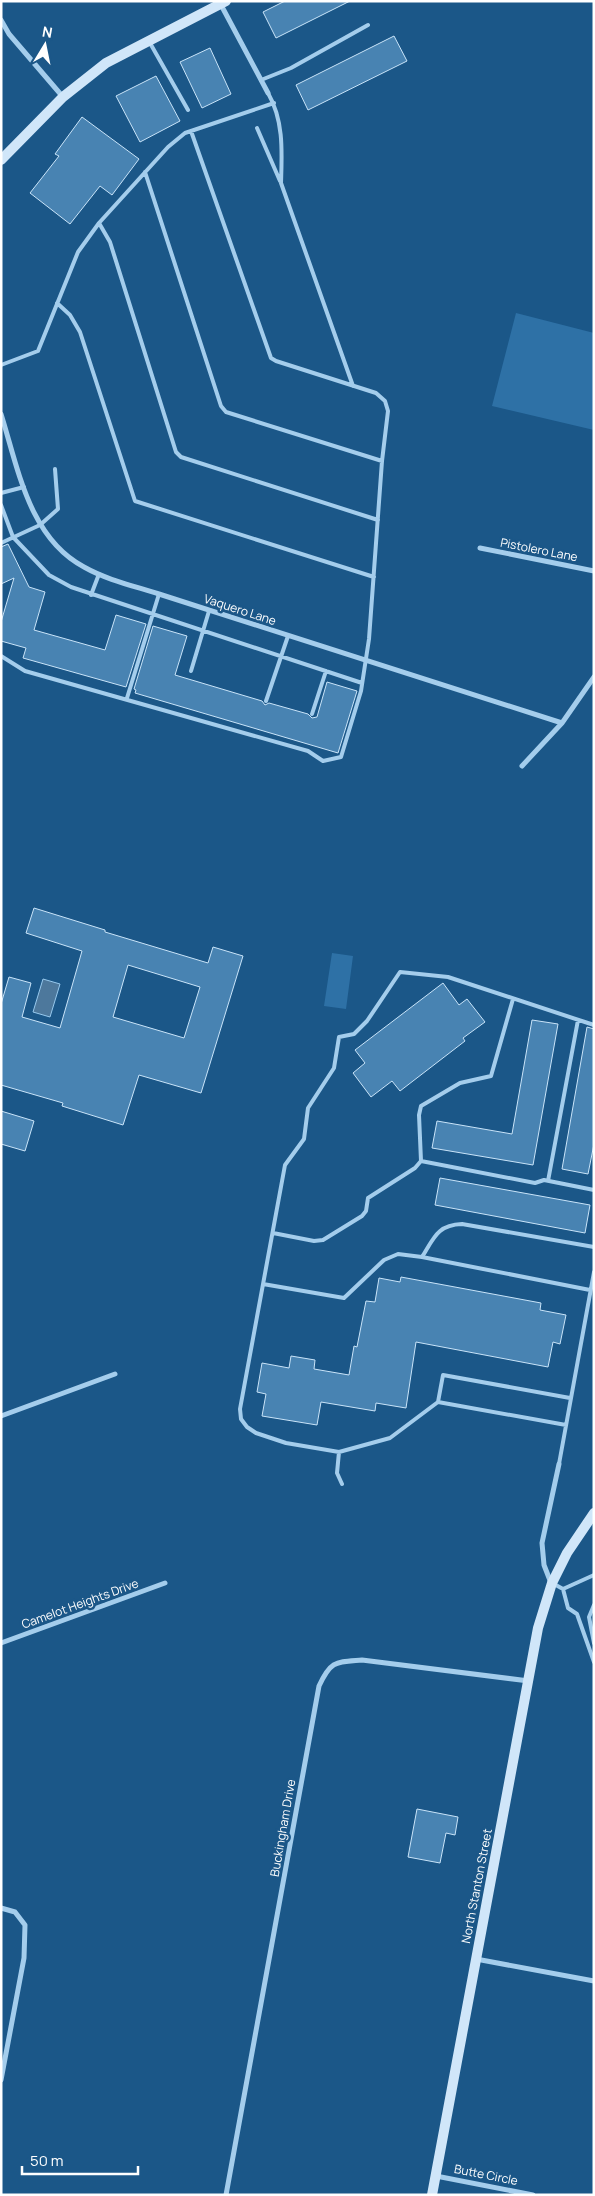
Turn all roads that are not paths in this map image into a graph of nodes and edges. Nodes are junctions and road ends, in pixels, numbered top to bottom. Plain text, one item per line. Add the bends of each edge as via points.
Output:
1 (222, 2) edge
2 (1, 20) edge
3 (368, 25) dead end
4 (148, 40) junction
5 (261, 80) junction
6 (268, 93) joint
7 (63, 96) junction
8 (274, 104) junction
9 (188, 110) dead end
10 (257, 128) dead end
11 (191, 131) junction
12 (1, 160) edge
13 (145, 172) junction
14 (281, 183) junction
15 (99, 223) junction
16 (57, 303) junction
17 (1, 365) edge
18 (352, 386) junction
19 (1, 414) edge
20 (382, 461) junction
21 (55, 470) dead end
22 (24, 487) junction
23 (1, 493) edge
24 (1, 504) edge
25 (378, 520) junction
26 (40, 525) junction
27 (14, 538) junction
28 (1, 543) edge
29 (480, 548) dead end
30 (594, 571) edge
31 (99, 574) junction
32 (374, 577) junction
33 (159, 594) junction
34 (91, 595) junction
35 (210, 611) junction
36 (153, 614) junction
37 (203, 630) junction
38 (288, 636) junction
39 (1, 656) edge
40 (281, 656) junction
41 (366, 660) junction
42 (191, 671) dead end
43 (326, 671) junction
44 (594, 677) edge
45 (362, 683) junction
46 (127, 698) junction
47 (266, 701) dead end
48 (312, 714) dead end
49 (562, 723) junction
50 (522, 766) dead end
51 (513, 999) junction
52 (578, 1020) junction
53 (594, 1025) edge
54 (421, 1161) junction
55 (548, 1181) junction
56 (594, 1190) edge
57 (273, 1233) junction
58 (594, 1247) edge
59 (422, 1257) junction
60 (594, 1272) edge
61 (263, 1284) junction
62 (590, 1290) junction
63 (115, 1374) dead end
64 (570, 1398) junction
65 (438, 1402) junction
66 (1, 1416) edge
67 (566, 1425) junction
68 (340, 1452) junction
69 (559, 1464) joint
70 (342, 1484) dead end
71 (594, 1513) edge
72 (594, 1574) edge
73 (165, 1583) dead end
74 (552, 1583) junction
75 (563, 1589) junction
76 (594, 1604) edge
77 (1, 1643) edge
78 (594, 1643) edge
79 (594, 1662) edge
80 (529, 1681) junction
81 (1, 1908) edge
82 (476, 1959) junction
83 (594, 1981) edge
84 (1, 2080) edge
85 (435, 2176) junction
86 (226, 2195) edge
87 (432, 2195) edge
88 (534, 2195) edge

1 - 4 street
1 - 5 street
2 - 7 street via 9,34
3 - 5 lane via 291,68
4 - 7 street via 106,63
4 - 9 lane
5 - 6 street
6 - 8 lane
7 - 12 street
8 - 11 lane
8 - 14 lane via 282,149
10 - 14 lane
11 - 13 lane via 168,147
11 - 18 lane via 271,358
13 - 15 lane
13 - 20 lane via 220,406 226,412
14 - 18 lane
15 - 16 lane via 78,252
15 - 25 lane via 110,242 176,452 181,457
16 - 17 lane via 38,351
16 - 32 lane via 70,315 80,332 136,502
18 - 20 lane via 376,393 386,401 388,411
19 - 22 street, Vaquero Lane
20 - 25 lane
21 - 26 lane via 58,509
22 - 23 lane
22 - 26 street, Vaquero Lane
24 - 27 lane
25 - 32 lane
26 - 27 lane
26 - 31 street, Vaquero Lane via 65,554
27 - 28 lane
27 - 34 lane via 50,575
29 - 30 street, Pistolero Lane
31 - 33 street, Vaquero Lane
31 - 34 lane
32 - 41 lane
33 - 35 street, Vaquero Lane
33 - 36 lane
34 - 36 lane
35 - 37 lane
35 - 38 street, Vaquero Lane
36 - 37 lane
36 - 46 lane
37 - 40 lane
37 - 42 lane
38 - 40 lane
38 - 41 street, Vaquero Lane
39 - 46 lane via 25,671
40 - 43 lane
40 - 47 lane
41 - 45 lane
41 - 49 street, Vaquero Lane
43 - 45 lane
43 - 48 lane
44 - 49 street
45 - 46 lane via 341,757 331,761 323,761 308,751
49 - 50 street
51 - 52 lane
51 - 54 lane via 491,1076 460,1083 422,1106 418,1115
51 - 57 lane via 448,977 400,972 367,1021 354,1034 339,1037 334,1068 308,1108 304,1139 285,1165
52 - 53 lane
52 - 55 lane
54 - 55 lane via 535,1183
54 - 57 lane via 368,1198 362,1216 323,1240
55 - 56 lane
57 - 61 lane
58 - 59 lane via 450,1224 439,1230
59 - 61 lane via 398,1254 384,1260 344,1298
59 - 62 lane
60 - 62 lane
61 - 68 lane via 240,1409 241,1419 252,1430 272,1438
62 - 64 lane
63 - 66 street
64 - 65 lane via 443,1375
64 - 67 lane
65 - 67 lane
65 - 68 lane via 390,1438
67 - 69 lane
68 - 70 lane via 336,1473
69 - 74 street via 542,1543 544,1565
71 - 74 street, North Stanton Street via 567,1552
72 - 75 lane
73 - 77 street, Camelot Heights Drive
74 - 75 lane
74 - 80 street, North Stanton Street via 538,1628
75 - 79 lane via 568,1608 577,1614
76 - 78 lane via 589,1617
80 - 82 street, North Stanton Street
80 - 86 street, Buckingham Drive via 362,1660 338,1662 326,1670 319,1686
81 - 84 street via 15,1912 25,1925 24,1958
82 - 83 street
82 - 85 street, North Stanton Street
85 - 87 street, North Stanton Street
85 - 88 street, Butte Circle

